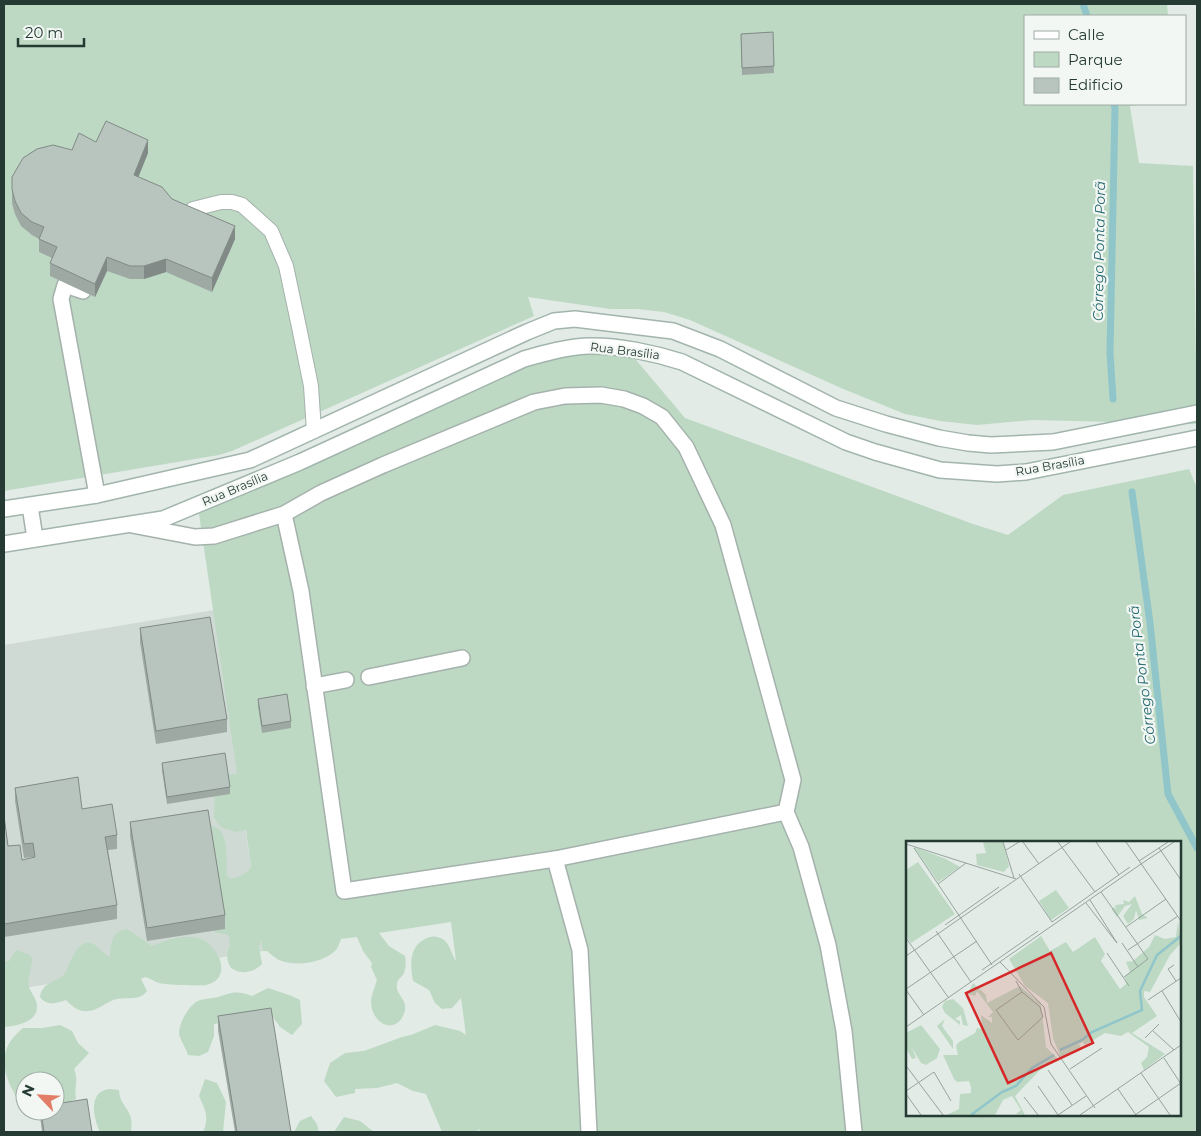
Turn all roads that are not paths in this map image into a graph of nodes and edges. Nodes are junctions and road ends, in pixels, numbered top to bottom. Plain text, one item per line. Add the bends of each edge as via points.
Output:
1 (190, 220) edge
2 (83, 291) edge
3 (1197, 413) edge
4 (314, 431) junction
5 (1197, 438) edge
6 (97, 495) junction
7 (30, 506) junction
8 (4, 509) edge
9 (284, 514) junction
10 (126, 524) junction
11 (35, 538) junction
12 (4, 544) edge
13 (462, 658) dead end
14 (370, 677) dead end
15 (346, 680) dead end
16 (314, 686) junction
17 (786, 812) junction
18 (555, 859) junction
19 (589, 1132) edge
20 (854, 1132) edge

1 - 4 lane via 194,209 232,202 242,205 271,231 286,266 311,386
2 - 6 street via 65,286 60,299
3 - 4 street, Rua Brasília via 1053,442 968,443 836,408 673,330 575,319 554,321 527,332
4 - 6 street, Rua Brasília via 250,460
5 - 10 street, Rua Brasília via 1026,472 997,474 940,470 846,442 682,362 657,354 588,346 553,350 524,359 215,498 163,519
6 - 7 street, Rua Brasília
7 - 8 street, Rua Brasília
7 - 11 street
9 - 10 street via 214,536 194,537
9 - 16 street via 301,591
9 - 17 street via 383,466 534,402 565,396 601,395 624,399 662,417 686,447 723,525 793,780
10 - 11 street, Rua Brasília
11 - 12 street, Rua Brasília
13 - 14 street
15 - 16 street
16 - 18 street via 344,891
17 - 18 street
17 - 20 street via 801,847 828,945 844,1032
18 - 19 street via 580,950

